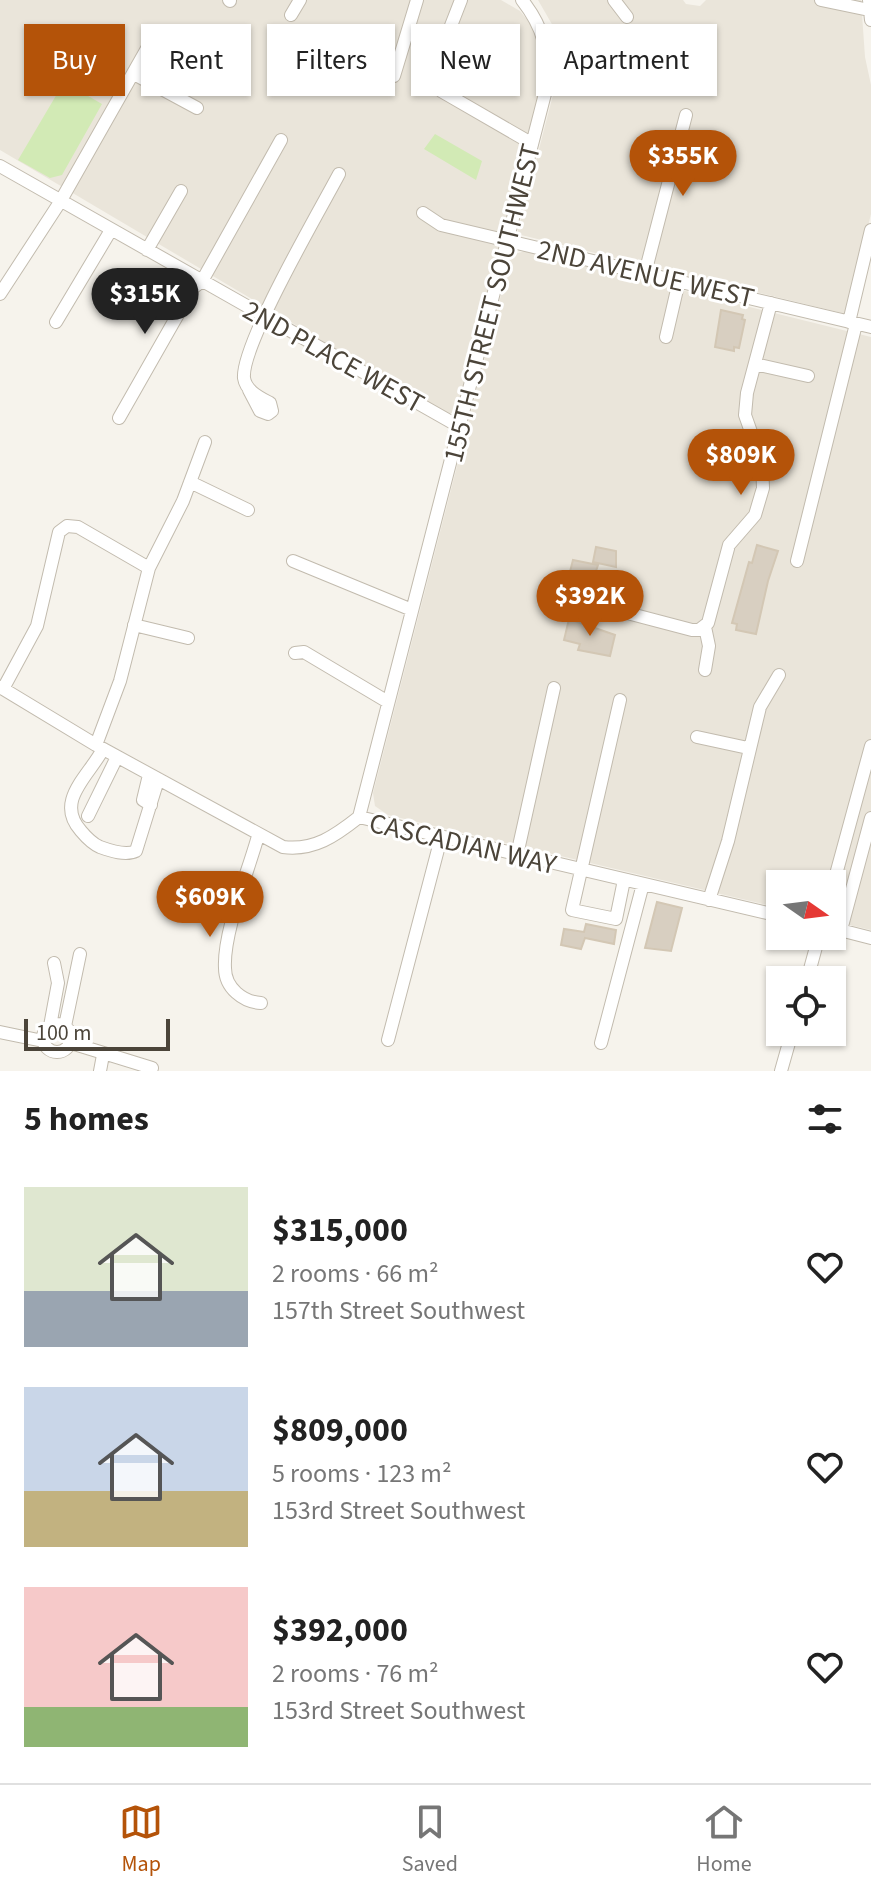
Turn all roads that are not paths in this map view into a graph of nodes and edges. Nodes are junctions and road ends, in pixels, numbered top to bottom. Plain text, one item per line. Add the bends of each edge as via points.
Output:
1 (300, 0) edge
2 (417, 0) edge
3 (461, 0) edge
4 (522, 0) edge
5 (614, 0) edge
6 (821, 0) edge
7 (870, 10) edge
8 (291, 15) dead end
9 (627, 17) dead end
10 (452, 24) edge
11 (141, 61) edge
12 (395, 73) edge
13 (134, 74) junction
14 (450, 96) edge
15 (197, 108) dead end
16 (686, 115) dead end
17 (281, 140) dead end
18 (531, 143) junction
19 (0, 166) edge
20 (339, 174) dead end
21 (181, 191) dead end
22 (60, 202) junction
23 (423, 213) dead end
24 (111, 230) junction
25 (871, 230) edge
26 (506, 240) junction
27 (869, 245) edge
28 (147, 250) junction
29 (645, 273) junction
30 (202, 281) junction
31 (679, 281) junction
32 (0, 294) edge
33 (771, 303) junction
34 (264, 317) junction
35 (56, 322) dead end
36 (853, 323) junction
37 (871, 327) edge
38 (666, 337) dead end
39 (755, 364) junction
40 (808, 376) dead end
41 (249, 390) dead end
42 (119, 418) dead end
43 (460, 427) junction
44 (205, 442) dead end
45 (190, 482) junction
46 (248, 510) dead end
47 (293, 561) dead end
48 (797, 561) dead end
49 (149, 568) junction
50 (612, 609) dead end
51 (412, 610) junction
52 (134, 625) junction
53 (705, 627) junction
54 (188, 638) dead end
55 (295, 653) dead end
56 (705, 670) dead end
57 (779, 675) dead end
58 (2, 688) edge
59 (554, 688) dead end
60 (620, 700) dead end
61 (388, 702) junction
62 (697, 737) dead end
63 (871, 746) edge
64 (100, 747) junction
65 (748, 748) junction
66 (117, 757) junction
67 (153, 778) junction
68 (88, 816) dead end
69 (359, 817) junction
70 (871, 818) edge
71 (258, 836) junction
72 (441, 838) junction
73 (517, 855) junction
74 (582, 870) junction
75 (837, 870) edge
76 (624, 880) junction
77 (643, 884) junction
78 (846, 897) edge
79 (709, 900) junction
80 (766, 913) edge
81 (846, 932) edge
82 (871, 938) edge
83 (80, 954) dead end
84 (54, 963) dead end
85 (261, 1003) dead end
86 (50, 1026) junction
87 (65, 1026) junction
88 (0, 1032) edge
89 (388, 1040) dead end
90 (43, 1041) junction
91 (71, 1043) junction
92 (601, 1043) dead end
93 (788, 1046) edge
94 (103, 1055) junction
95 (152, 1068) dead end
96 (100, 1071) edge
97 (781, 1071) edge

1 - 8 street
2 - 12 street
3 - 10 street
4 - 18 street, 155TH STREET SOUTHWEST via 545,36 549,58
5 - 9 street
6 - 7 street
11 - 13 street
13 - 15 street
13 - 22 street
14 - 18 street
16 - 29 street
17 - 30 street
18 - 26 street, 155TH STREET SOUTHWEST
19 - 22 street, 2ND PLACE WEST
20 - 34 street
21 - 28 street
22 - 24 street, 2ND PLACE WEST
22 - 32 street
23 - 26 street, 2ND AVENUE WEST via 441,225
24 - 28 street, 2ND PLACE WEST
24 - 35 street
25 - 27 street
26 - 29 street, 2ND AVENUE WEST
26 - 43 street, 155TH STREET SOUTHWEST
27 - 36 street
28 - 30 street, 2ND PLACE WEST
29 - 31 street, 2ND AVENUE WEST
30 - 34 street, 2ND PLACE WEST
30 - 42 street via 193,288
31 - 33 street, 2ND AVENUE WEST
31 - 38 street
33 - 36 street, 2ND AVENUE WEST
33 - 39 street
34 - 41 street via 244,374
34 - 43 street, 2ND PLACE WEST
36 - 37 street, 2ND AVENUE WEST
36 - 48 street
39 - 40 street
39 - 53 street via 745,415 762,463 763,488 755,515 729,545
43 - 51 street, 155TH STREET SOUTHWEST
44 - 45 street
45 - 46 street
45 - 49 street
47 - 51 street
49 - 52 street
49 - 58 street via 78,527 59,532 37,626
50 - 53 street via 692,630
51 - 61 street, 155TH STREET SOUTHWEST
52 - 54 street
52 - 64 street
53 - 56 street
55 - 61 street via 304,652
57 - 65 street via 760,707
58 - 64 street, CASCADIAN WAY
59 - 73 street
60 - 74 street
61 - 69 street, 155TH STREET SOUTHWEST
62 - 65 street
63 - 75 street
64 - 66 street, CASCADIAN WAY
64 - 67 street via 73,795 71,812 83,834 98,846 133,854 138,848 151,805 143,800
65 - 79 street
66 - 67 street, CASCADIAN WAY
66 - 68 street
67 - 71 street, CASCADIAN WAY
69 - 71 street, CASCADIAN WAY via 316,845 283,847
69 - 72 street, CASCADIAN WAY
70 - 78 street
71 - 85 street via 224,972 233,990 249,1002
72 - 73 street, CASCADIAN WAY
72 - 89 street
73 - 74 street, CASCADIAN WAY
74 - 76 street, CASCADIAN WAY
74 - 76 street via 572,910 616,919
76 - 77 street, CASCADIAN WAY
77 - 79 street, CASCADIAN WAY
77 - 92 street
79 - 80 street, CASCADIAN WAY
81 - 82 street
83 - 87 street
84 - 86 street via 58,983
86 - 87 street
86 - 90 street
87 - 91 street
88 - 90 street
90 - 91 street via 56,1053
91 - 94 street
93 - 97 street
94 - 95 street
94 - 96 street

